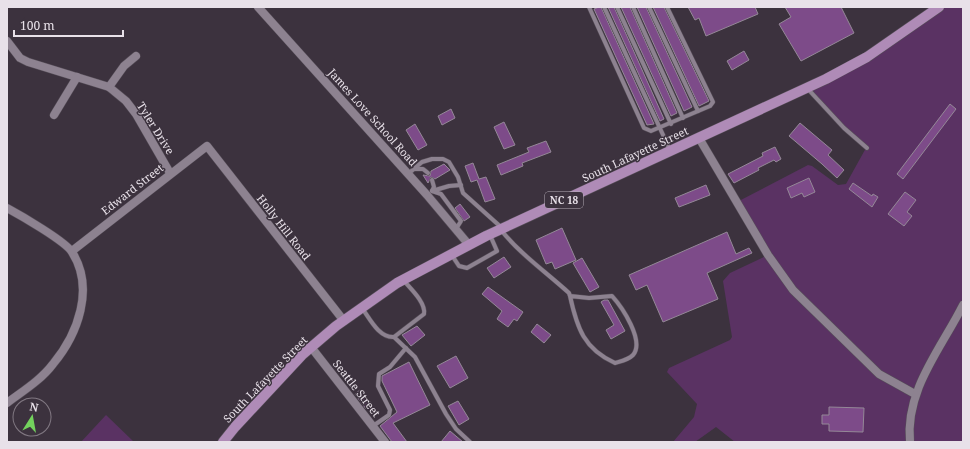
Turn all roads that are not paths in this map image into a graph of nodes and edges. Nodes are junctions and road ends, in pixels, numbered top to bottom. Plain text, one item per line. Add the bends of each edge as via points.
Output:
1 (258, 7) edge
2 (589, 7) edge
3 (604, 7) edge
4 (617, 7) edge
5 (633, 7) edge
6 (649, 7) edge
7 (667, 7) edge
8 (939, 7) edge
9 (7, 41) edge
10 (136, 56) dead end
11 (77, 77) junction
12 (109, 87) junction
13 (807, 88) junction
14 (698, 112) junction
15 (54, 115) dead end
16 (683, 118) junction
17 (671, 124) junction
18 (660, 128) junction
19 (699, 138) junction
20 (207, 146) joint
21 (866, 148) dead end
22 (670, 151) junction
23 (412, 171) junction
24 (170, 173) junction
25 (428, 173) dead end
26 (432, 180) dead end
27 (460, 186) junction
28 (430, 193) junction
29 (7, 208) edge
30 (501, 229) junction
31 (490, 234) junction
32 (469, 245) junction
33 (72, 251) junction
34 (450, 254) junction
35 (403, 279) junction
36 (570, 296) junction
37 (963, 305) edge
38 (362, 308) junction
39 (344, 321) junction
40 (394, 337) junction
41 (311, 347) junction
42 (406, 348) junction
43 (915, 394) junction
44 (7, 403) edge
45 (372, 426) junction
46 (223, 442) edge
47 (385, 442) edge
48 (470, 442) edge
49 (910, 442) edge

1 - 23 street, James Love School Road
2 - 18 lane via 644,128 651,131
3 - 18 lane
4 - 17 lane
5 - 16 lane
6 - 14 lane
7 - 14 lane via 713,100 712,105
8 - 13 main road, South Lafayette Street / NC 18 via 867,57
9 - 11 street, Tyler Drive via 20,58
10 - 12 street via 124,66
11 - 12 street, Tyler Drive
11 - 15 street
12 - 24 street, Tyler Drive via 126,101 136,114
13 - 19 main road, South Lafayette Street / NC 18
13 - 21 lane
14 - 16 lane
16 - 17 lane
17 - 18 lane
18 - 22 lane
19 - 22 main road, South Lafayette Street / NC 18
19 - 43 street via 768,255 793,290 879,374
20 - 24 street, Edward Street
20 - 39 street, Holly Hill Road
22 - 30 main road, South Lafayette Street / NC 18
23 - 25 lane via 423,169
23 - 27 lane via 422,162 443,159 449,162
23 - 28 street, James Love School Road
24 - 33 street, Edward Street
26 - 28 lane
27 - 28 lane
27 - 30 lane via 463,193
28 - 32 street, James Love School Road
29 - 33 street
30 - 31 main road, South Lafayette Street / NC 18
30 - 36 lane via 513,245 546,271
31 - 32 main road, South Lafayette Street / NC 18
31 - 34 lane via 498,252 467,268 459,266
32 - 34 main road, South Lafayette Street / NC 18
33 - 44 street via 84,287 77,326 53,364 31,386
34 - 35 main road, South Lafayette Street / NC 18
35 - 38 main road, South Lafayette Street / NC 18
35 - 40 lane via 425,310 424,314
36 - 36 lane via 582,336 594,350 615,363 632,357 636,351 636,336 621,306 612,296
37 - 43 street
38 - 39 main road, South Lafayette Street / NC 18
38 - 40 lane via 381,333 387,337
39 - 41 main road, South Lafayette Street / NC 18
40 - 42 lane
41 - 45 street, Seattle Street
41 - 46 main road, South Lafayette Street / NC 18
42 - 45 lane via 390,367 379,374 378,386 390,410 389,415
42 - 48 lane via 415,357 456,429
43 - 49 street via 909,421
45 - 47 street, Seattle Street

